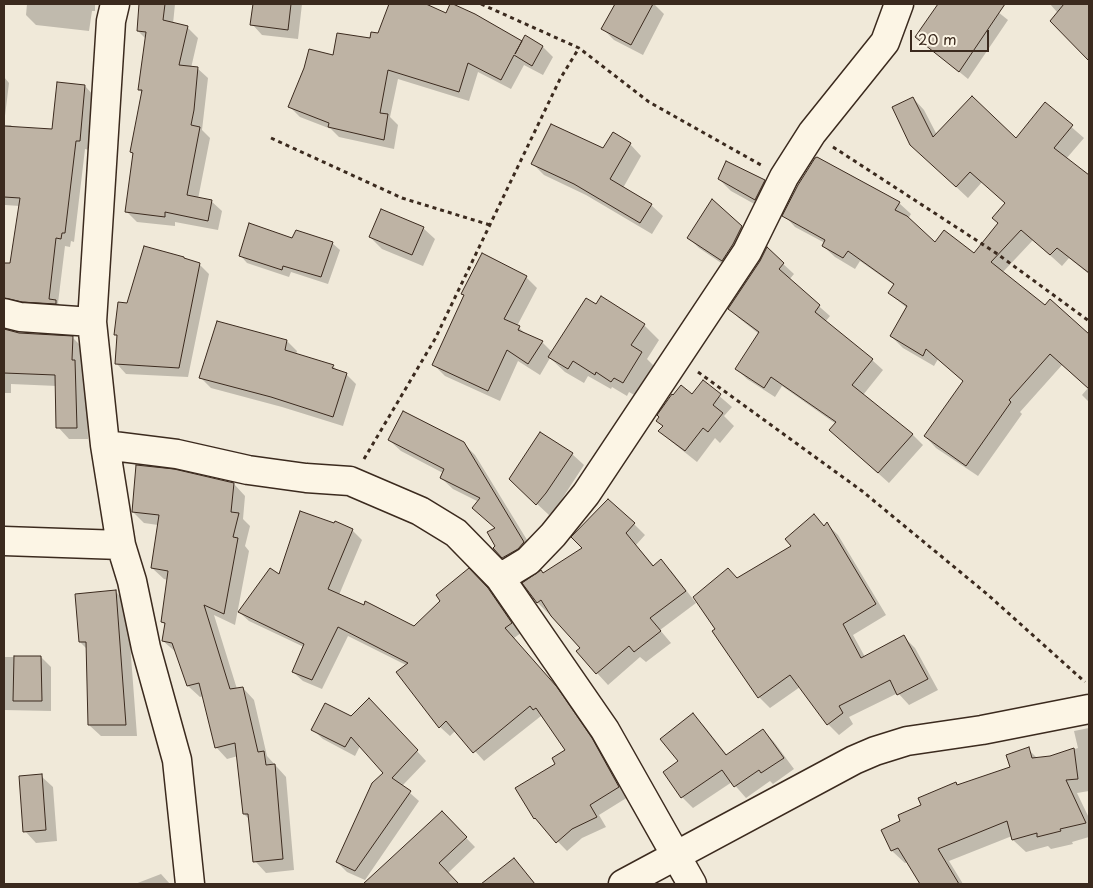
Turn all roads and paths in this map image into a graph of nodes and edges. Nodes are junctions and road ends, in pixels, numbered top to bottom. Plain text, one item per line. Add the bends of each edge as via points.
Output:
1 (115, 4) edge
2 (481, 4) edge
3 (899, 4) edge
4 (579, 48) junction
5 (812, 133) junction
6 (271, 138) dead end
7 (784, 178) junction
8 (490, 225) junction
9 (4, 313) edge
10 (1089, 321) edge
11 (92, 322) junction
12 (677, 357) junction
13 (105, 445) junction
14 (350, 481) junction
15 (4, 541) edge
16 (120, 545) junction
17 (500, 578) junction
18 (1089, 686) edge
19 (1089, 709) edge
20 (675, 856) junction
21 (190, 884) edge
22 (623, 884) edge
23 (692, 884) edge

1 - 11 street via 111,20
2 - 4 path
3 - 5 street via 885,42
4 - 7 path via 649,102
4 - 8 path via 560,79
5 - 7 street
5 - 10 path via 996,253
6 - 8 path via 402,198
7 - 12 street via 747,252
8 - 14 path via 435,340
9 - 11 street
11 - 13 street
12 - 17 street via 586,494 528,561
12 - 18 path via 862,491 988,594
13 - 14 street via 177,454 248,470
13 - 16 street
14 - 17 street via 420,511 456,533
15 - 16 street
16 - 21 street via 177,760
17 - 20 street via 605,730
19 - 20 street via 907,741 875,751
20 - 22 street
20 - 23 street

